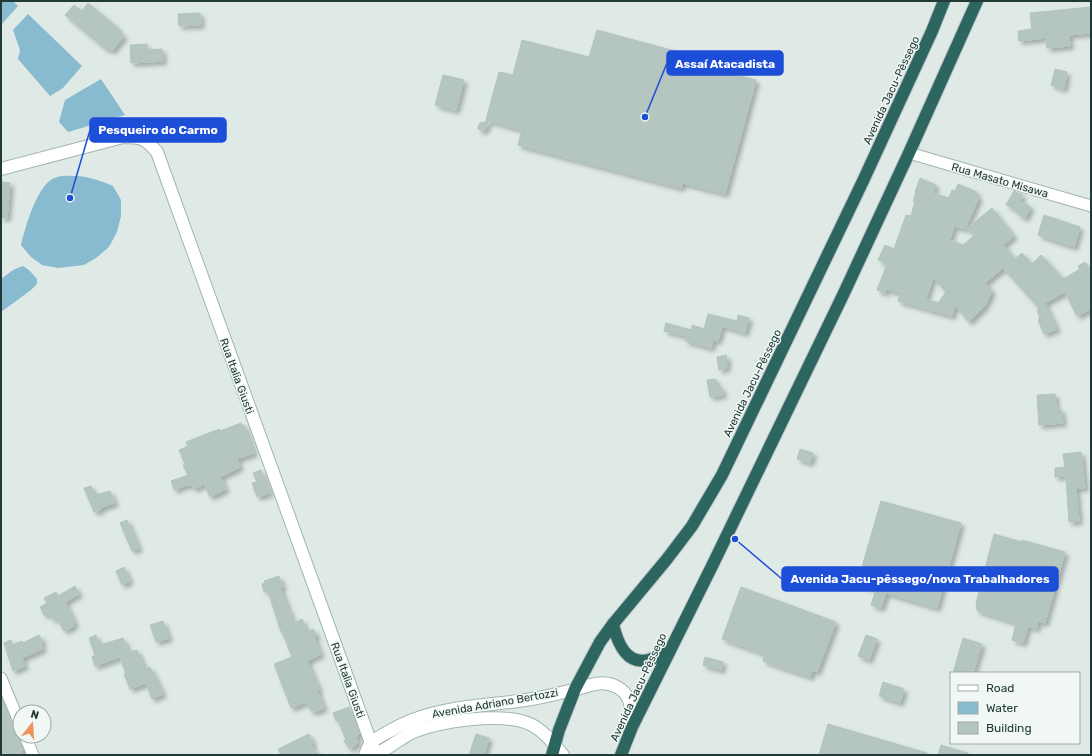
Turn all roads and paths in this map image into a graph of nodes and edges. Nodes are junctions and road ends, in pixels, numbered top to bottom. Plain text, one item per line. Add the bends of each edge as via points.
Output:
1 (944, 1) edge
2 (977, 1) edge
3 (909, 153) junction
4 (1, 169) edge
5 (1091, 206) edge
6 (613, 624) junction
7 (669, 652) junction
8 (1, 678) edge
9 (575, 689) junction
10 (12, 705) edge
11 (632, 727) junction
12 (371, 743) junction
13 (28, 744) edge
14 (553, 750) edge
15 (33, 755) edge
16 (370, 755) edge
17 (563, 755) edge
18 (621, 755) edge

1 - 6 highway, Avenida Jacu-Pêssego via 863,181 722,475 692,526
2 - 3 highway, Avenida Jacu-Pêssego
3 - 5 street, Rua Masato Misawa
3 - 7 highway, Avenida Jacu-Pêssego
4 - 12 street, Rua Italia Giusti via 123,137 137,137 148,141 157,152
6 - 7 highway via 617,641 633,658 646,660
6 - 9 highway, Avenida Jacu-Pêssego via 600,642
7 - 11 highway, Avenida Jacu-Pêssego
8 - 10 street
9 - 11 street, Avenida Adriano Bertozzi via 603,683 622,690 631,706
9 - 12 street, Avenida Adriano Bertozzi via 533,699 429,714 402,723
9 - 14 highway, Avenida Jacu-Pêssego
11 - 18 highway, Avenida Jacu-Pêssego
12 - 16 street, Rua Italia Giusti
13 - 15 street
14 - 16 street, Avenida Adriano Bertozzi via 540,730 529,724 507,719 482,719 427,728 409,734
14 - 17 street, Avenida Adriano Bertozzi

